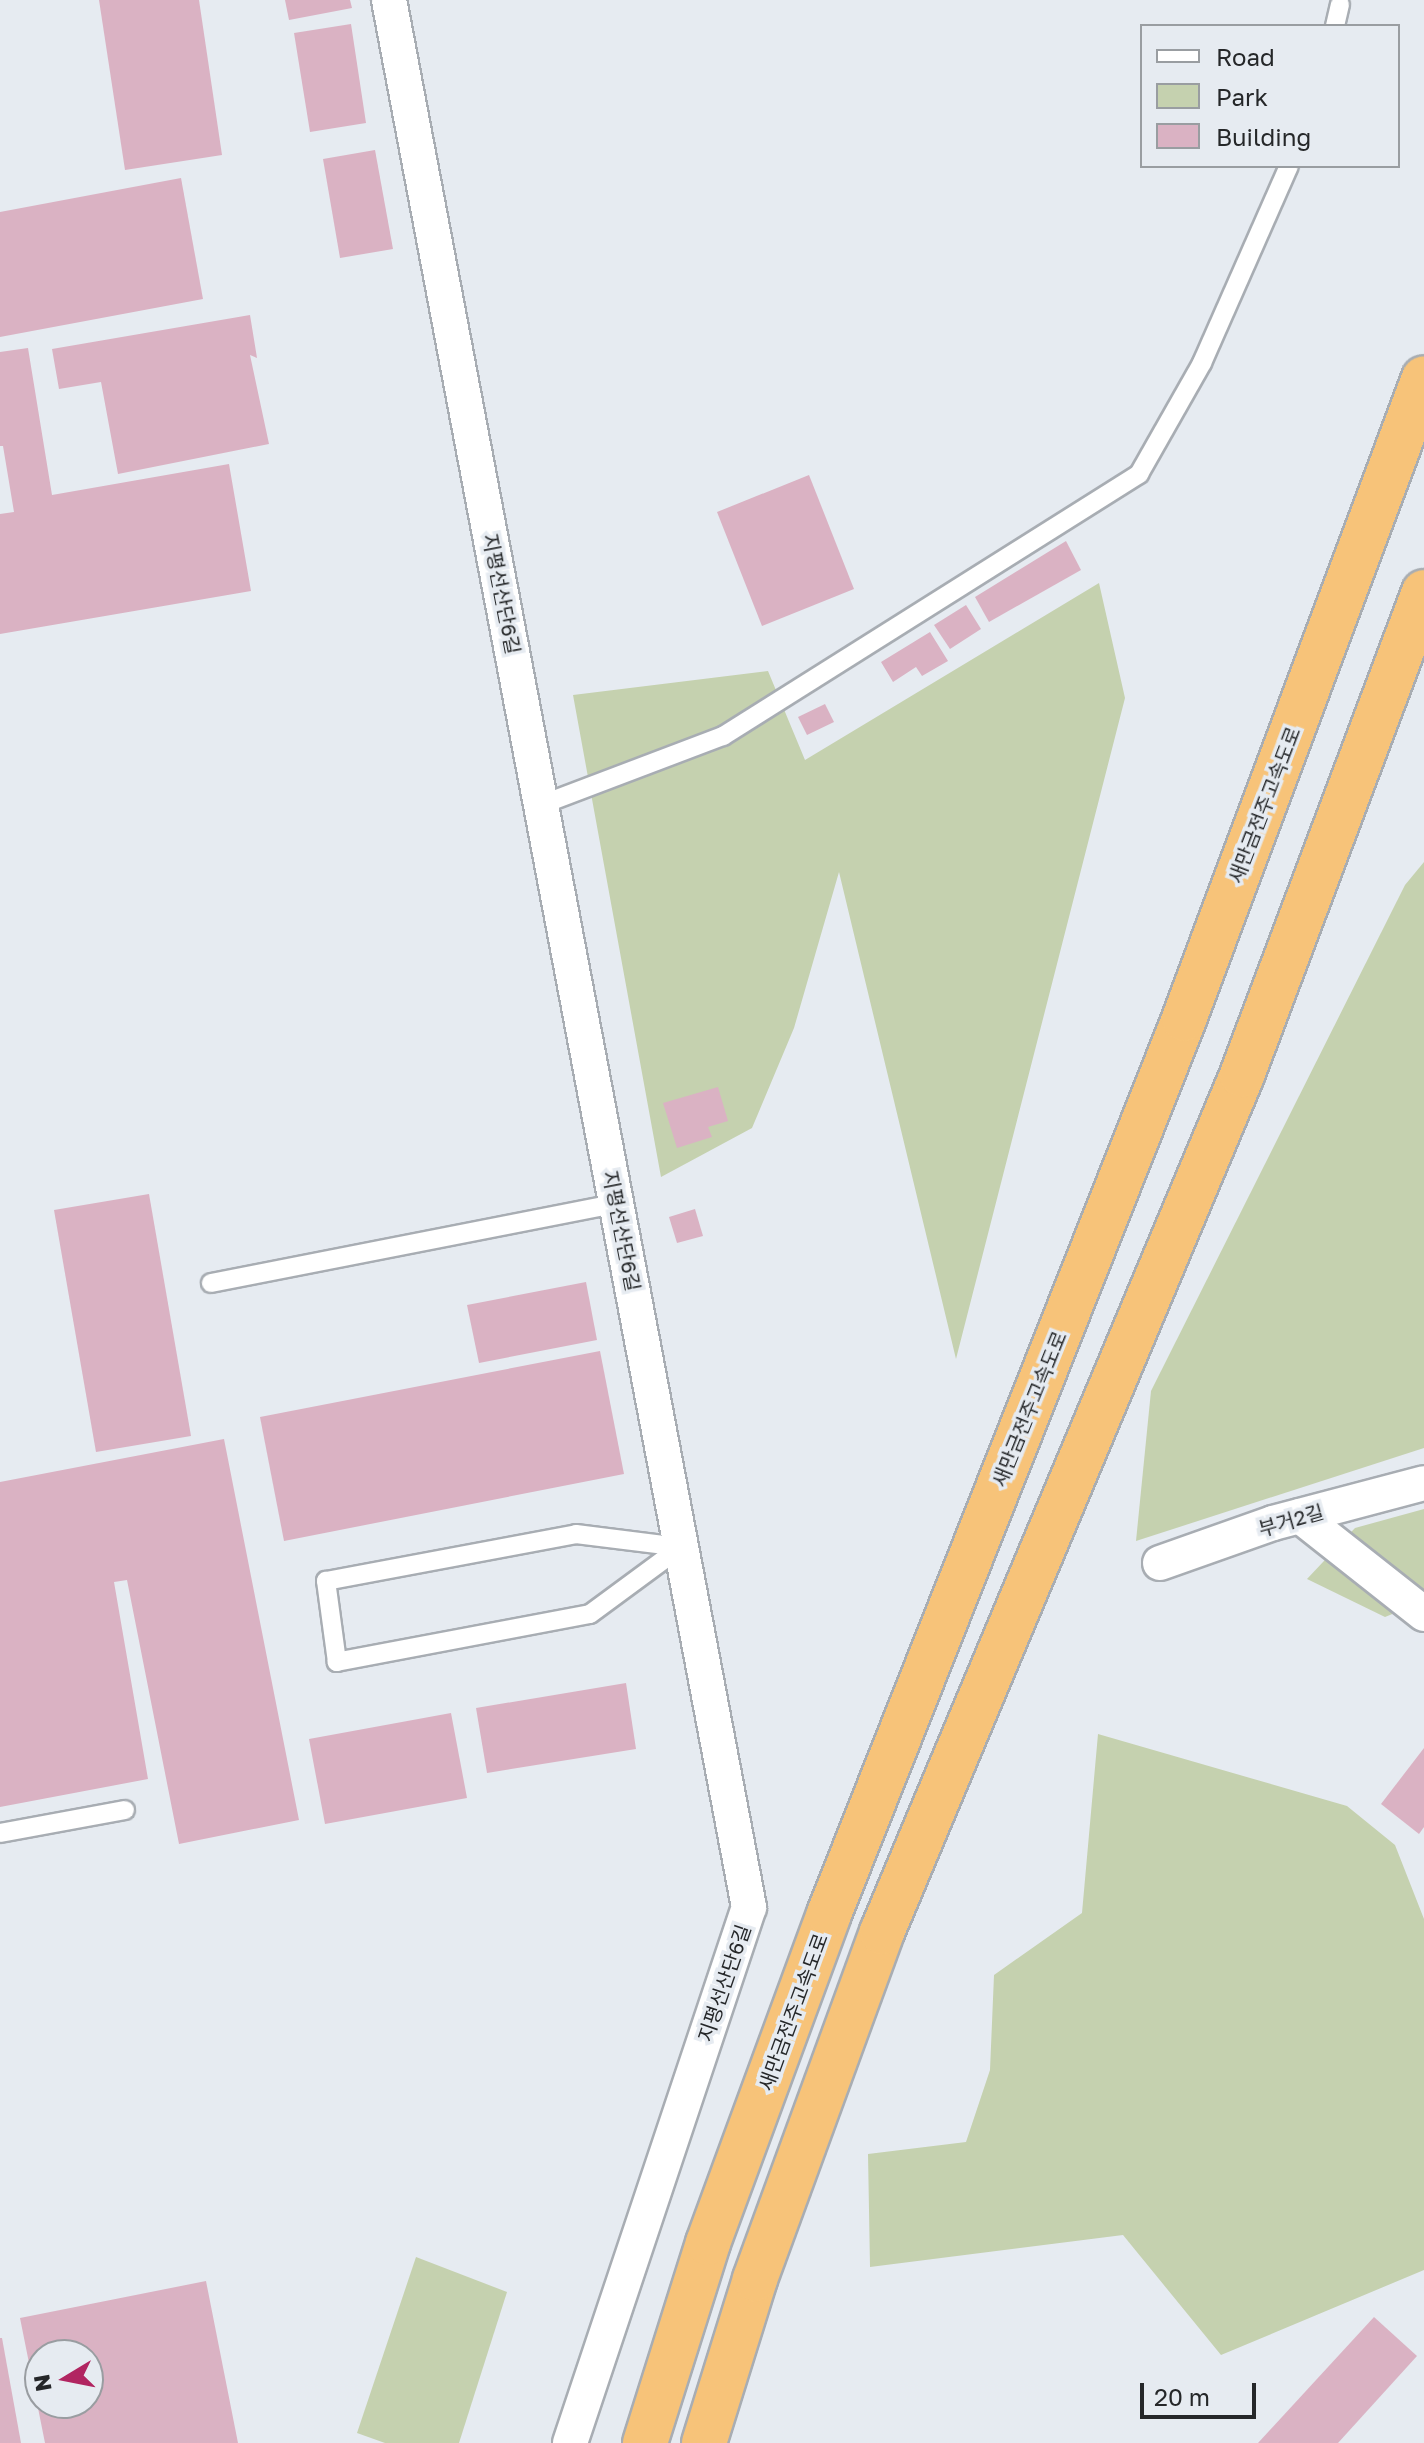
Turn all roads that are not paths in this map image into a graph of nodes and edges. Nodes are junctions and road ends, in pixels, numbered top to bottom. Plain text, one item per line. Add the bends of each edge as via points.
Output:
1 (389, 0) edge
2 (1340, 5) dead end
3 (1335, 24) edge
4 (1288, 168) edge
5 (1424, 378) edge
6 (1424, 592) edge
7 (541, 805) junction
8 (617, 1203) junction
9 (211, 1283) dead end
10 (1424, 1483) edge
11 (1300, 1516) junction
12 (681, 1547) junction
13 (1160, 1563) dead end
14 (1424, 1614) edge
15 (125, 1810) dead end
16 (0, 1833) edge
17 (570, 2443) edge
18 (645, 2443) edge
19 (704, 2443) edge

1 - 7 street, 지평선산단6길
2 - 3 lane
4 - 7 lane via 1202,363 1139,474 723,736
5 - 18 highway, 새만금전주고속도로 via 1184,1019 829,1914 708,2243
6 - 19 highway via 1242,1075 882,1932 755,2279
7 - 8 street, 지평선산단6길
8 - 9 lane
8 - 12 street, 지평선산단6길
10 - 11 street, 부거2길
11 - 13 street, 부거2길
11 - 14 street
12 - 12 lane via 590,1614 337,1662 326,1581 576,1534
12 - 17 street, 지평선산단6길 via 749,1907
15 - 16 lane

